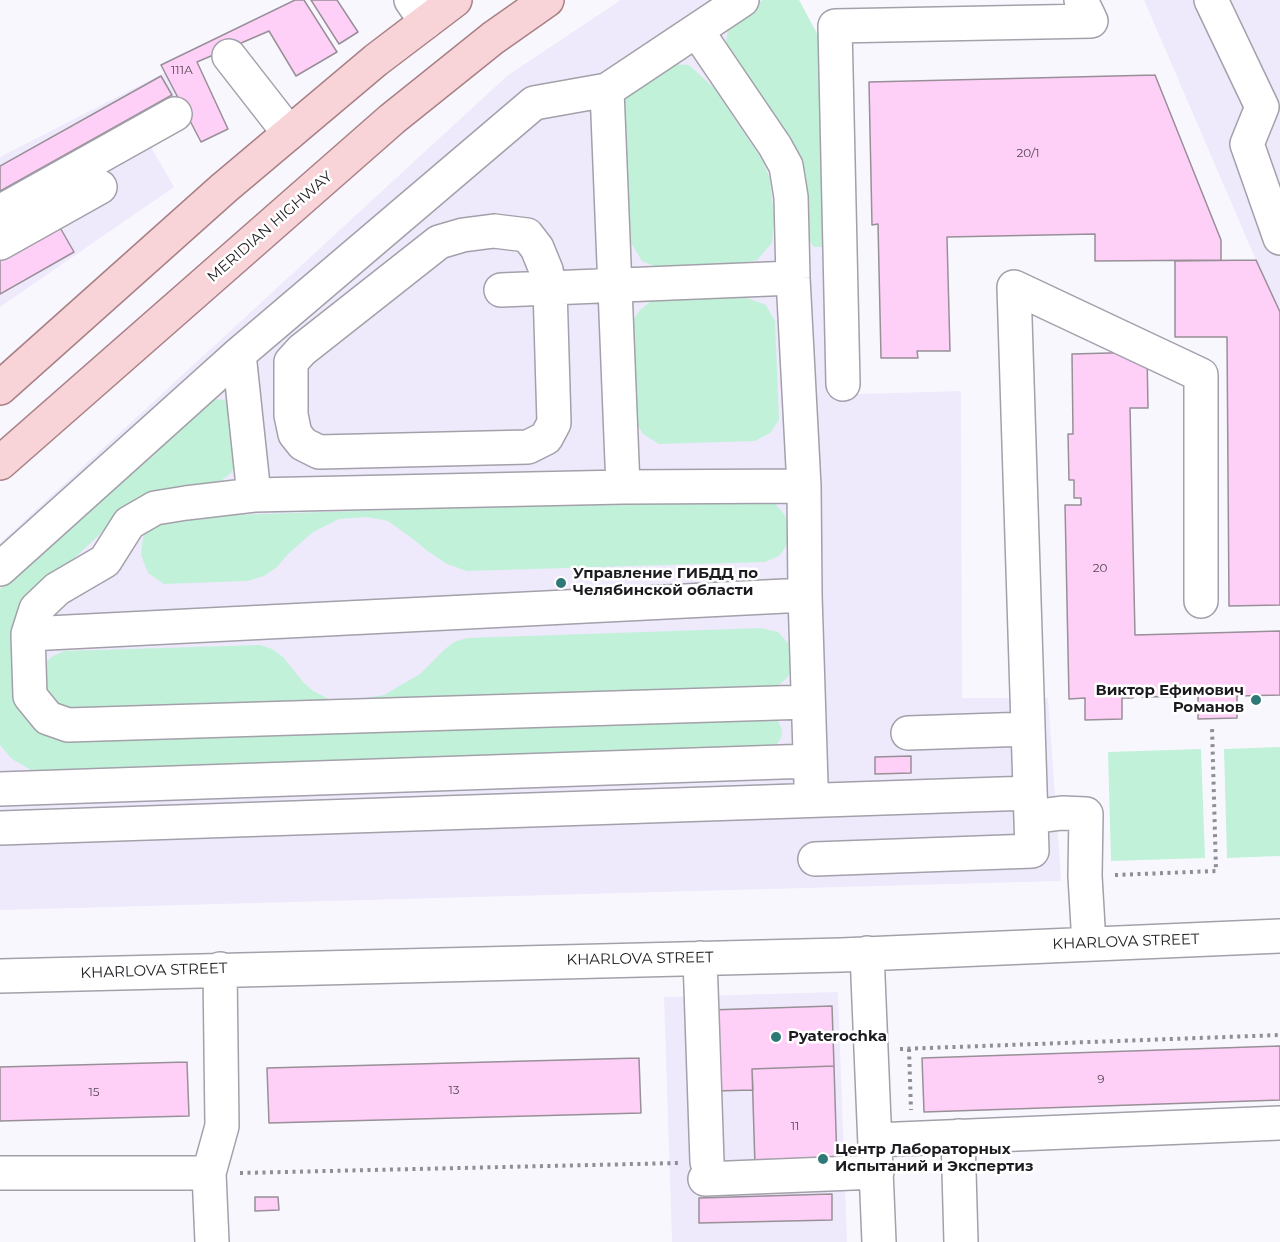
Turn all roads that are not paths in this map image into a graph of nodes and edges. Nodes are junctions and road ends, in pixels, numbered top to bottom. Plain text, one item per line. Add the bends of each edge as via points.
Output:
1 (455, 0) edge
2 (547, 0) edge
3 (742, 0) edge
4 (1081, 0) edge
5 (1211, 0) edge
6 (418, 11) edge
7 (697, 31) junction
8 (229, 56) dead end
9 (607, 90) junction
10 (175, 114) dead end
11 (289, 133) junction
12 (100, 187) dead end
13 (0, 212) edge
14 (1280, 238) edge
15 (0, 243) edge
16 (793, 278) junction
17 (615, 286) junction
18 (550, 288) junction
19 (501, 290) dead end
20 (239, 354) junction
21 (843, 384) dead end
22 (0, 388) edge
23 (0, 463) edge
24 (804, 486) junction
25 (623, 487) junction
26 (254, 495) junction
27 (0, 568) edge
28 (806, 595) junction
29 (1201, 601) dead end
30 (28, 634) junction
31 (808, 702) junction
32 (1028, 729) junction
33 (908, 733) dead end
34 (810, 761) junction
35 (0, 789) edge
36 (812, 800) junction
37 (1031, 805) junction
38 (0, 828) edge
39 (815, 859) dead end
40 (1280, 936) edge
41 (1089, 944) junction
42 (867, 953) junction
43 (700, 958) junction
44 (220, 969) junction
45 (0, 976) edge
46 (1280, 1123) edge
47 (958, 1136) junction
48 (875, 1140) junction
49 (877, 1172) junction
50 (0, 1173) edge
51 (209, 1173) junction
52 (212, 1242) edge
53 (879, 1242) edge
54 (961, 1242) edge

1 - 6 main road
2 - 23 main road, MERIDIAN HIGHWAY via 392,119
3 - 7 street
4 - 21 street via 1091,21 835,26
5 - 14 street via 1262,106 1247,144
6 - 11 main road via 376,60
7 - 9 street
7 - 16 street via 786,166 791,197
8 - 11 street
9 - 17 street
9 - 20 street via 534,103
10 - 13 street
11 - 22 main road
12 - 15 street
16 - 17 street
16 - 24 street
17 - 18 street
17 - 25 street
18 - 18 street via 537,248 527,235 494,231 439,242 291,362 295,434 303,444 319,452 528,447 546,438 554,423
18 - 19 street
20 - 26 street
20 - 27 street
24 - 25 street
24 - 28 street
25 - 26 street
26 - 30 street via 155,508 129,524 105,561 57,589 36,609
28 - 30 street
28 - 31 street
29 - 32 street via 1201,375 1014,287
30 - 31 street via 30,696 48,718 68,725
31 - 34 street
32 - 33 street
32 - 37 street
34 - 35 street
34 - 36 street
36 - 37 street
36 - 38 street
37 - 39 street via 1032,851
37 - 41 street via 1086,814
40 - 41 street, KHARLOVA STREET
41 - 42 street, KHARLOVA STREET
42 - 43 street, KHARLOVA STREET
42 - 48 street
43 - 44 street, KHARLOVA STREET
43 - 49 street via 706,1170
44 - 45 street, KHARLOVA STREET
44 - 51 street via 222,1126
46 - 47 street
47 - 48 street
47 - 54 street
48 - 49 street
49 - 53 street
50 - 51 street
51 - 52 street

